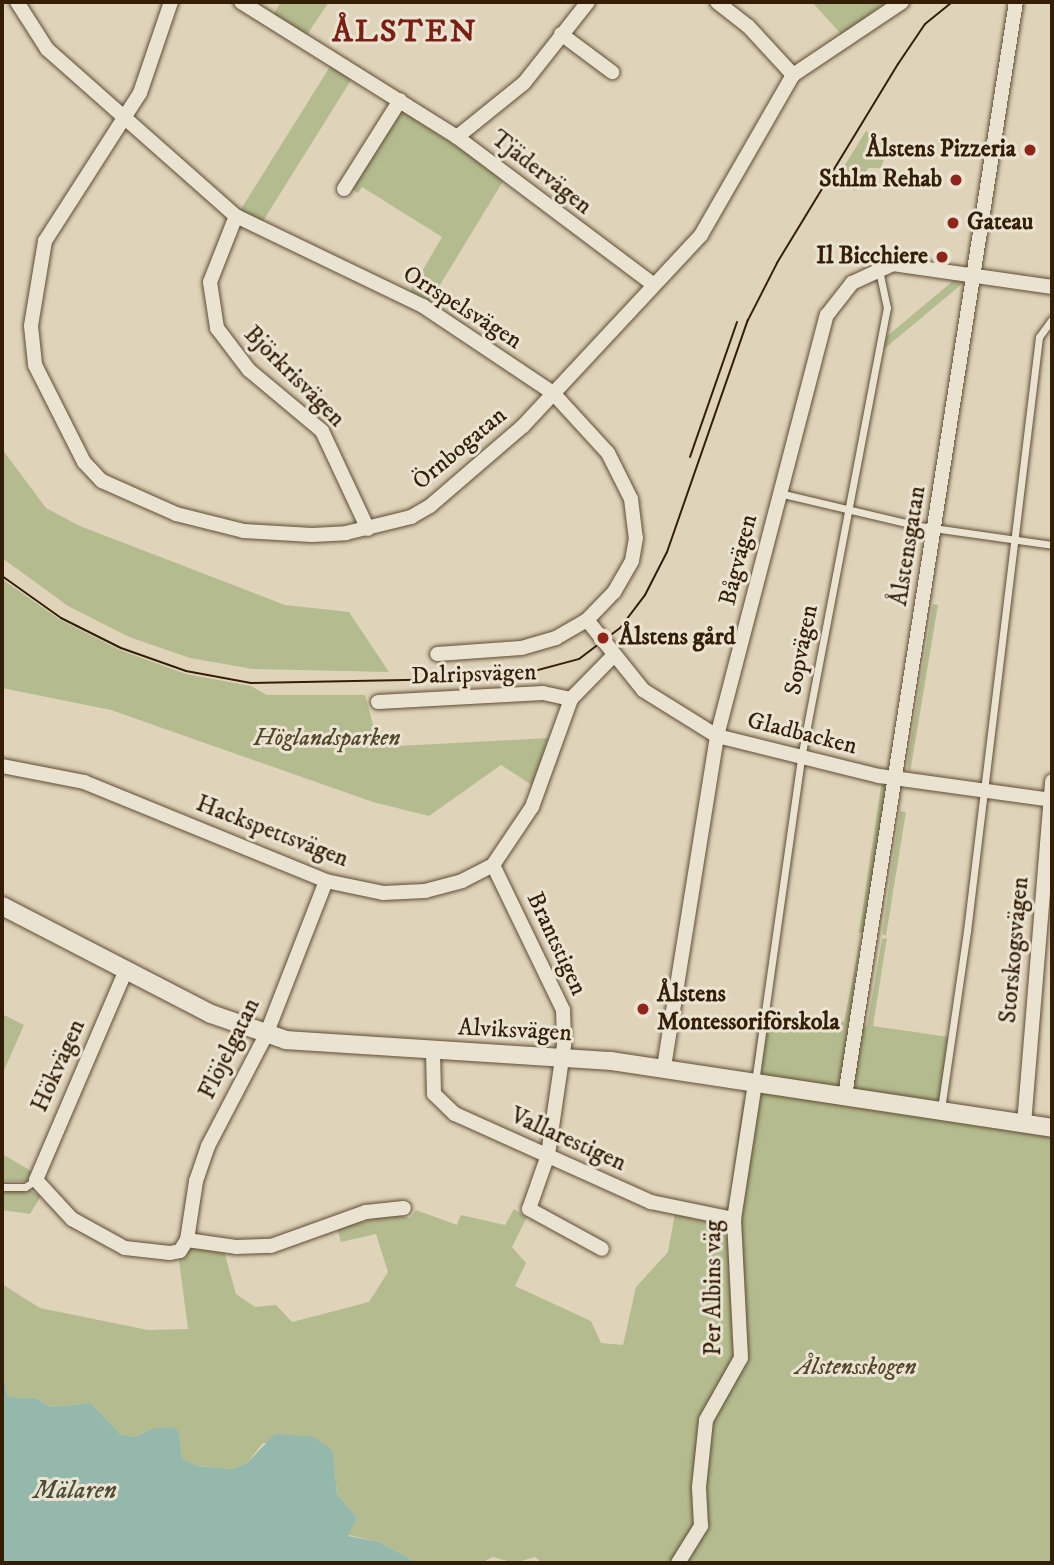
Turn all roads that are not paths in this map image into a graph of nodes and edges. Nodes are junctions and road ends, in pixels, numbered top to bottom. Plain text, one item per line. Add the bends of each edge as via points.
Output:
1 (17, 2) edge
2 (171, 2) edge
3 (240, 2) edge
4 (588, 2) edge
5 (717, 2) edge
6 (902, 2) edge
7 (1016, 2) edge
8 (561, 34) junction
9 (612, 72) dead end
10 (793, 75) junction
11 (400, 100) junction
12 (124, 120) junction
13 (457, 137) junction
14 (344, 189) dead end
15 (236, 216) junction
16 (879, 267) junction
17 (974, 272) junction
18 (653, 284) junction
19 (1052, 287) edge
20 (1052, 319) edge
21 (553, 393) junction
22 (779, 493) junction
23 (848, 513) junction
24 (368, 529) junction
25 (935, 529) junction
26 (1012, 539) junction
27 (1052, 545) edge
28 (587, 620) junction
29 (437, 654) dead end
30 (613, 656) junction
31 (571, 699) junction
32 (378, 702) dead end
33 (717, 736) junction
34 (801, 758) junction
35 (2, 766) edge
36 (897, 779) junction
37 (1052, 781) edge
38 (985, 793) junction
39 (1051, 800) edge
40 (493, 864) junction
41 (326, 881) junction
42 (2, 906) edge
43 (127, 970) junction
44 (266, 1035) junction
45 (433, 1052) junction
46 (563, 1058) junction
47 (664, 1068) junction
48 (755, 1083) junction
49 (845, 1096) junction
50 (941, 1111) junction
51 (1024, 1124) junction
52 (1052, 1128) edge
53 (548, 1155) junction
54 (36, 1180) junction
55 (2, 1187) edge
56 (404, 1208) dead end
57 (734, 1219) junction
58 (187, 1240) junction
59 (602, 1249) dead end
60 (678, 1563) edge

1 - 12 street, Orrspelsvägen via 47,49
2 - 12 street, Örnbogatan via 140,93
3 - 11 street, Tjädervägen
4 - 8 street
5 - 10 street via 748,26
6 - 10 street, Örnbogatan
7 - 17 street, Ålstensgatan
8 - 9 street
8 - 13 street via 524,83
10 - 18 street, Örnbogatan via 701,236
11 - 13 street, Tjädervägen
11 - 14 street
12 - 15 street, Orrspelsvägen
12 - 24 street, Örnbogatan via 45,241 36,280 31,328 34,365 84,462 102,481 136,498 244,531 312,535
13 - 18 street, Tjädervägen
15 - 21 street, Orrspelsvägen via 392,289
15 - 24 street, Björkrisvägen via 210,282 217,328 249,370 322,431
16 - 17 street, Bågvägen via 906,263
16 - 22 street, Bågvägen via 852,283 827,314
16 - 23 lane, Sopvägen via 887,308
17 - 19 street
17 - 25 street, Ålstensgatan
18 - 21 street, Örnbogatan
20 - 26 lane via 1039,337
21 - 24 street, Örnbogatan via 523,426 430,506 411,517
21 - 28 street, Orrspelsvägen via 608,453 631,499 634,516 632,561 614,592
22 - 23 lane
22 - 33 street, Bågvägen
23 - 25 lane
23 - 34 lane, Sopvägen
25 - 26 lane
25 - 36 street, Ålstensgatan
26 - 27 lane
26 - 38 lane
28 - 29 street, Orrspelsvägen via 556,638 521,648
28 - 30 street, Gladbacken
30 - 31 street, Hackspettsvägen
30 - 33 street, Gladbacken via 660,703
31 - 32 street, Dalripsvägen via 543,693
31 - 40 street, Hackspettsvägen via 531,807
33 - 34 street, Gladbacken
33 - 47 street, Bågvägen
34 - 36 street, Gladbacken
34 - 48 lane, Sopvägen
35 - 41 street, Hackspettsvägen via 85,782
36 - 38 street, Gladbacken
36 - 49 street, Ålstensgatan
37 - 39 street, Storskogsvägen
38 - 39 street, Gladbacken
38 - 50 lane
39 - 51 street, Storskogsvägen
40 - 41 street, Hackspettsvägen via 462,881 403,894
40 - 46 street, Brantstigen via 559,995
41 - 44 street, Flöjelgatan
42 - 43 street, Alviksvägen
43 - 44 street, Alviksvägen via 211,1014
43 - 54 street, Hökvägen
44 - 45 street, Alviksvägen via 323,1046
44 - 58 street, Flöjelgatan via 208,1146 196,1181
45 - 46 street, Alviksvägen
45 - 53 street, Vallarestigen via 434,1094 456,1114
46 - 47 street, Alviksvägen
46 - 53 street, Brantstigen
47 - 48 street, Alviksvägen
48 - 49 street, Alviksvägen
48 - 57 street, Per Albins väg
49 - 50 street, Alviksvägen
50 - 51 street, Alviksvägen
51 - 52 street, Alviksvägen
53 - 57 street, Vallarestigen via 652,1202
53 - 59 street, Brantstigen via 529,1209
54 - 55 lane via 25,1187
54 - 58 street via 72,1219 125,1248 170,1254 180,1251
56 - 58 street via 366,1212 271,1246
57 - 60 street, Per Albins väg via 741,1358 706,1420 700,1462 701,1526

